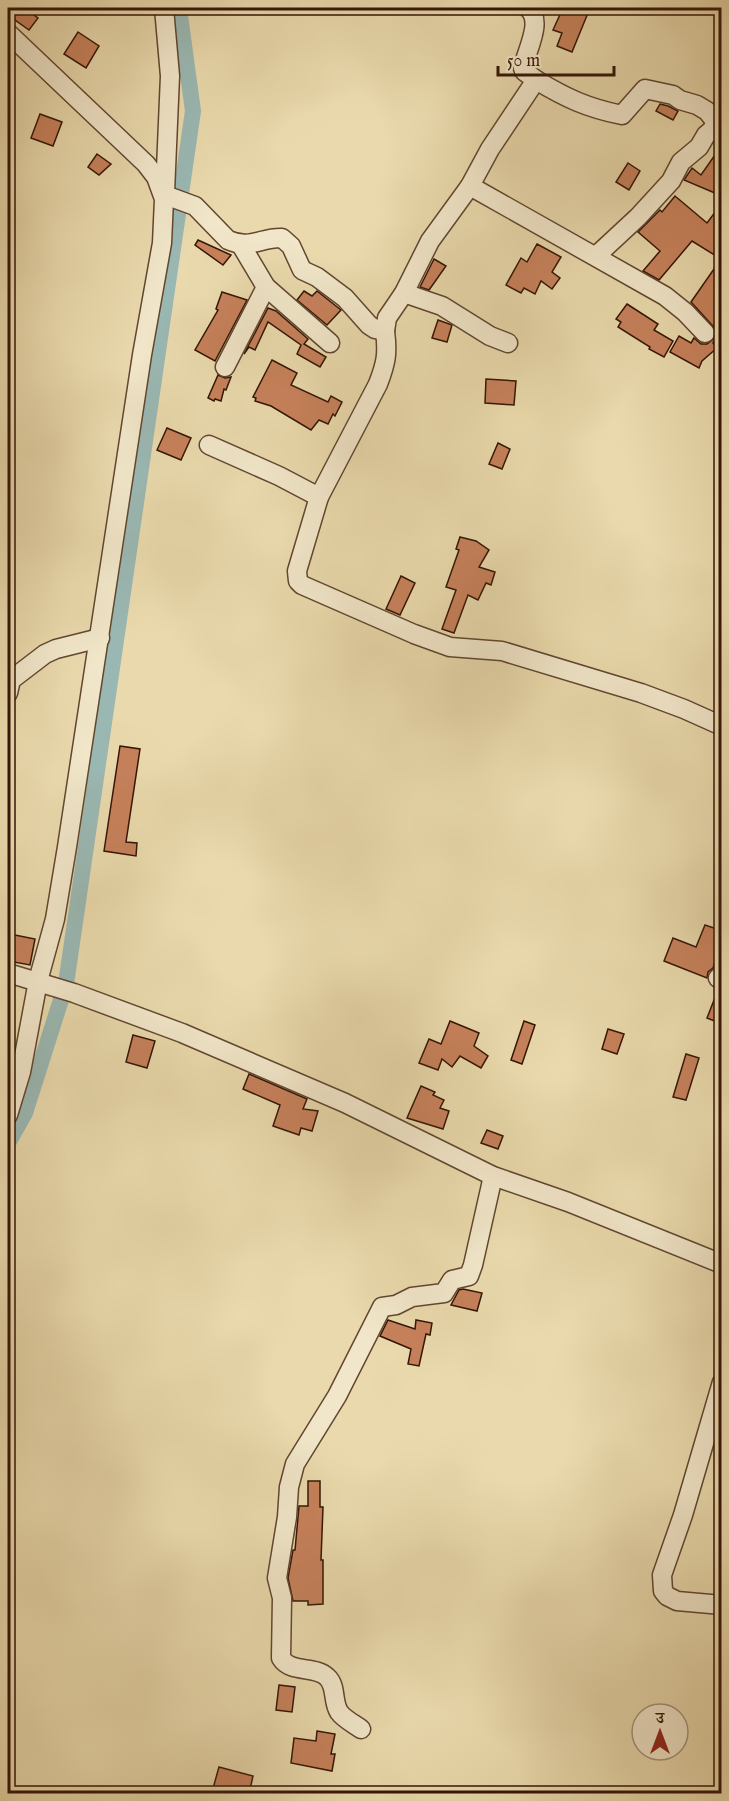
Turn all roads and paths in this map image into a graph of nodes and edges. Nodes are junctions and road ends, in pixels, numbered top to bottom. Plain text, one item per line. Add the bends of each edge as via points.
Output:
1 (164, 8) edge
2 (528, 8) edge
3 (8, 33) edge
4 (536, 80) junction
5 (718, 119) edge
6 (470, 186) junction
7 (172, 198) junction
8 (241, 245) junction
9 (596, 256) junction
10 (266, 287) junction
11 (404, 293) junction
12 (385, 331) junction
13 (705, 333) dead end
14 (330, 343) dead end
15 (508, 343) dead end
16 (225, 367) dead end
17 (208, 445) dead end
18 (320, 497) junction
19 (100, 638) junction
20 (8, 693) edge
21 (722, 726) edge
22 (8, 973) edge
23 (45, 984) junction
24 (8, 1115) edge
25 (493, 1176) junction
26 (722, 1264) edge
27 (722, 1382) edge
28 (722, 1605) edge
29 (361, 1729) dead end

1 - 7 street via 170,76
2 - 4 street via 534,13 535,23 523,68
3 - 7 street via 146,164
4 - 5 street via 600,111 622,115 645,88 697,105
4 - 6 street
5 - 9 street via 699,147 681,162 671,181
6 - 9 street
6 - 11 street via 430,241
7 - 8 street via 200,210 228,240
7 - 19 street via 142,355
8 - 10 street
8 - 12 street via 282,238 291,246 302,270 345,298 369,326
9 - 13 street via 665,296
10 - 14 street
10 - 16 street
11 - 12 street via 387,318
11 - 15 street via 441,306
12 - 18 street via 388,351 378,384
17 - 18 street
18 - 21 street via 297,571 302,585 450,647 502,651 641,693
19 - 20 street via 45,654 11,680
19 - 23 street
22 - 23 street
23 - 24 street
23 - 25 street via 182,1033 345,1103
25 - 26 street
25 - 29 street via 469,1276 452,1280 444,1293 382,1306 337,1396 295,1464 289,1487 277,1578 282,1598 281,1658 290,1666 324,1674 332,1683 340,1714
27 - 28 street via 662,1575 667,1596 677,1601

